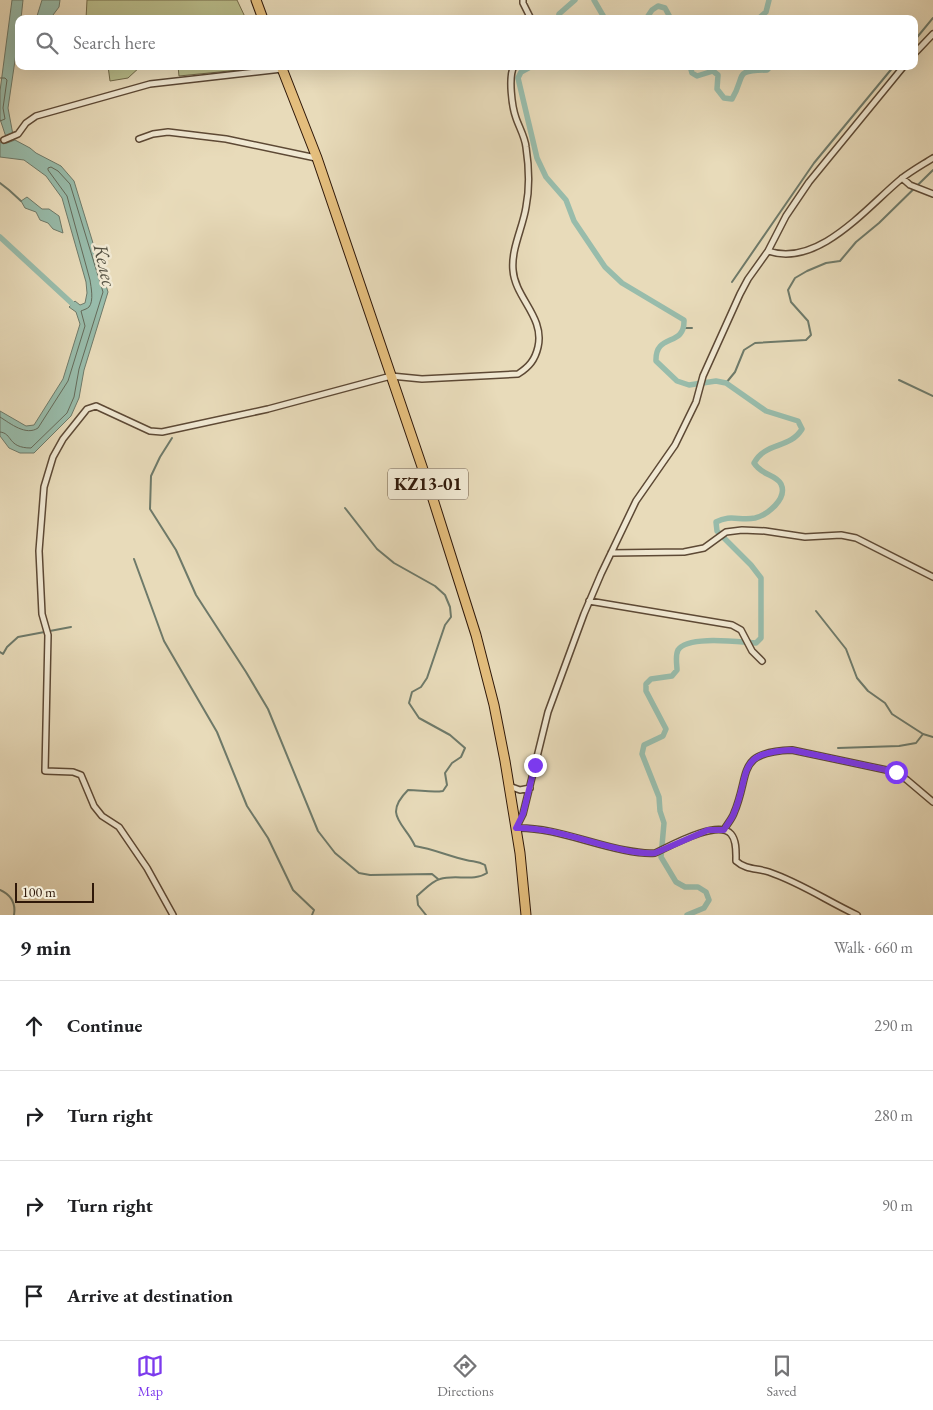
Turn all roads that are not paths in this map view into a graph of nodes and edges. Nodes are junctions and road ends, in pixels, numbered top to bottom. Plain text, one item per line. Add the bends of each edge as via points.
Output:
1 (256, 0) edge
2 (523, 0) edge
3 (262, 15) edge
4 (529, 15) edge
5 (933, 34) edge
6 (918, 50) edge
7 (266, 70) edge
8 (283, 70) edge
9 (513, 70) edge
10 (901, 70) edge
11 (139, 139) dead end
12 (4, 140) dead end
13 (317, 158) junction
14 (933, 158) edge
15 (902, 178) junction
16 (933, 194) edge
17 (768, 251) junction
18 (392, 376) junction
19 (611, 554) junction
20 (933, 577) edge
21 (590, 601) junction
22 (762, 661) dead end
23 (509, 786) junction
24 (530, 788) junction
25 (933, 802) edge
26 (516, 828) junction
27 (724, 830) junction
28 (173, 915) edge
29 (526, 915) edge
30 (857, 915) edge

1 - 3 highway
2 - 4 street
5 - 6 street
7 - 12 street via 150,84 36,116 18,134
8 - 13 highway, KZ13-01
9 - 18 street via 510,78 515,115 526,144 529,176 526,208 512,266 513,279 538,326 535,357 528,368 518,374 422,379
10 - 17 street via 809,182
11 - 13 street via 168,132 226,139
13 - 18 highway, KZ13-01
14 - 15 street
15 - 16 street via 910,185
15 - 17 street via 844,230 809,251 781,255
17 - 19 street via 740,294 703,376 696,402 675,444 636,501
18 - 23 highway, KZ13-01 via 476,635 494,705
18 - 28 street via 268,409 162,432 150,431 96,406 88,409 63,439 53,458 44,487 39,551 42,614 48,635 45,771 81,775 94,806 119,828
19 - 20 street via 684,552 704,548 726,532 742,530 804,537 841,535 856,538
19 - 21 street
21 - 22 street via 732,625 741,630 752,652
21 - 24 street via 548,712
23 - 24 street via 520,790
23 - 26 highway, KZ13-01
24 - 26 street
25 - 27 street via 896,772 792,750 775,751 753,759 747,767 734,813
26 - 27 street via 534,828 600,846 646,854 708,830
26 - 29 highway, KZ13-01
27 - 30 street via 731,834 736,861 742,866 768,872 808,889

